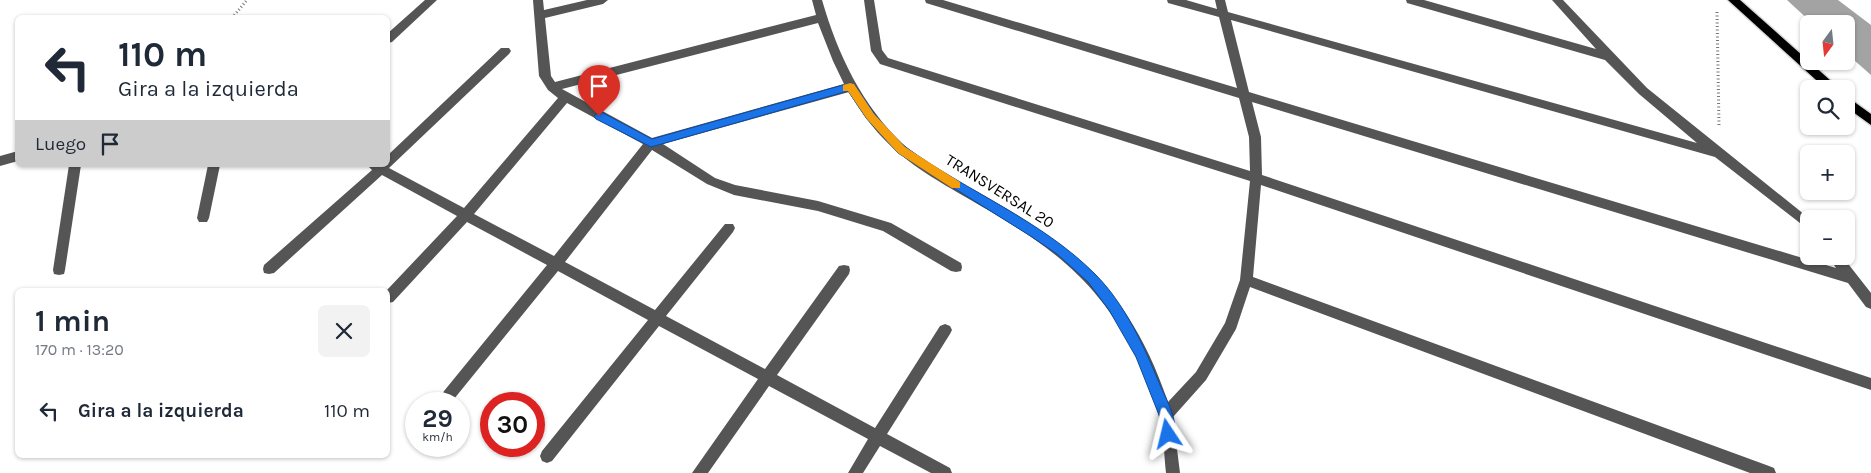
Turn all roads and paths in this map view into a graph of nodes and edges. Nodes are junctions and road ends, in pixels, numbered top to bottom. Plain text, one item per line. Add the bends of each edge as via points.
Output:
1 (247, 0) edge
2 (432, 0) edge
3 (538, 0) edge
4 (603, 0) edge
5 (817, 0) edge
6 (869, 0) edge
7 (930, 0) edge
8 (1172, 0) edge
9 (1220, 0) edge
10 (1411, 0) edge
11 (1557, 0) edge
12 (1733, 0) edge
13 (1717, 10) dead end
14 (234, 15) edge
15 (540, 15) junction
16 (1226, 15) junction
17 (821, 18) junction
18 (390, 37) edge
19 (505, 51) dead end
20 (1606, 56) junction
21 (1824, 80) edge
22 (552, 87) junction
23 (850, 87) junction
24 (1245, 95) junction
25 (565, 97) junction
26 (1855, 108) edge
27 (1871, 122) edge
28 (651, 143) junction
29 (1720, 154) junction
30 (15, 157) edge
31 (390, 157) edge
32 (0, 161) edge
33 (75, 167) edge
34 (214, 167) edge
35 (379, 167) edge
36 (384, 167) edge
37 (1256, 178) junction
38 (465, 216) junction
39 (203, 218) dead end
40 (1800, 218) edge
41 (729, 228) dead end
42 (556, 264) junction
43 (1842, 265) edge
44 (956, 267) dead end
45 (270, 269) dead end
46 (58, 270) dead end
47 (844, 270) dead end
48 (1246, 280) junction
49 (1854, 280) junction
50 (390, 296) edge
51 (1871, 304) edge
52 (657, 319) junction
53 (944, 330) dead end
54 (768, 378) junction
55 (1871, 384) edge
56 (451, 392) edge
57 (1166, 415) junction
58 (878, 438) junction
59 (547, 456) dead end
60 (699, 473) edge
61 (855, 473) edge
62 (944, 473) edge
63 (1173, 473) edge
64 (1770, 473) edge

1 - 14 path
2 - 18 street
3 - 15 street
4 - 15 street
5 - 17 street, TRANSVERSAL 20
6 - 37 street via 877,51 884,61
7 - 24 street
8 - 16 street
9 - 16 street
10 - 20 street
11 - 20 street
12 - 21 main road
13 - 29 path
15 - 22 street via 542,60 545,76
16 - 24 street
16 - 29 street
17 - 22 street
17 - 23 street, TRANSVERSAL 20
19 - 31 street
20 - 29 street
22 - 25 street
23 - 28 street
23 - 57 street, TRANSVERSAL 20 via 871,117 902,150 1036,233 1092,279 1142,354
24 - 37 street via 1254,137
24 - 49 street
25 - 28 street
25 - 38 street
26 - 27 main road
28 - 42 street
28 - 44 street via 711,181 734,190 818,206 887,227
29 - 40 street
30 - 32 street
33 - 46 street
34 - 39 street
35 - 45 street
36 - 38 street
37 - 48 street
37 - 55 street
38 - 42 street
38 - 50 street
41 - 52 street
42 - 52 street
42 - 56 street
43 - 49 street
47 - 54 street
48 - 57 street via 1231,325 1201,376
48 - 64 street
49 - 51 street
52 - 54 street
52 - 59 street
53 - 58 street
54 - 58 street
54 - 60 street
57 - 63 street, TRANSVERSAL 20
58 - 61 street
58 - 62 street

